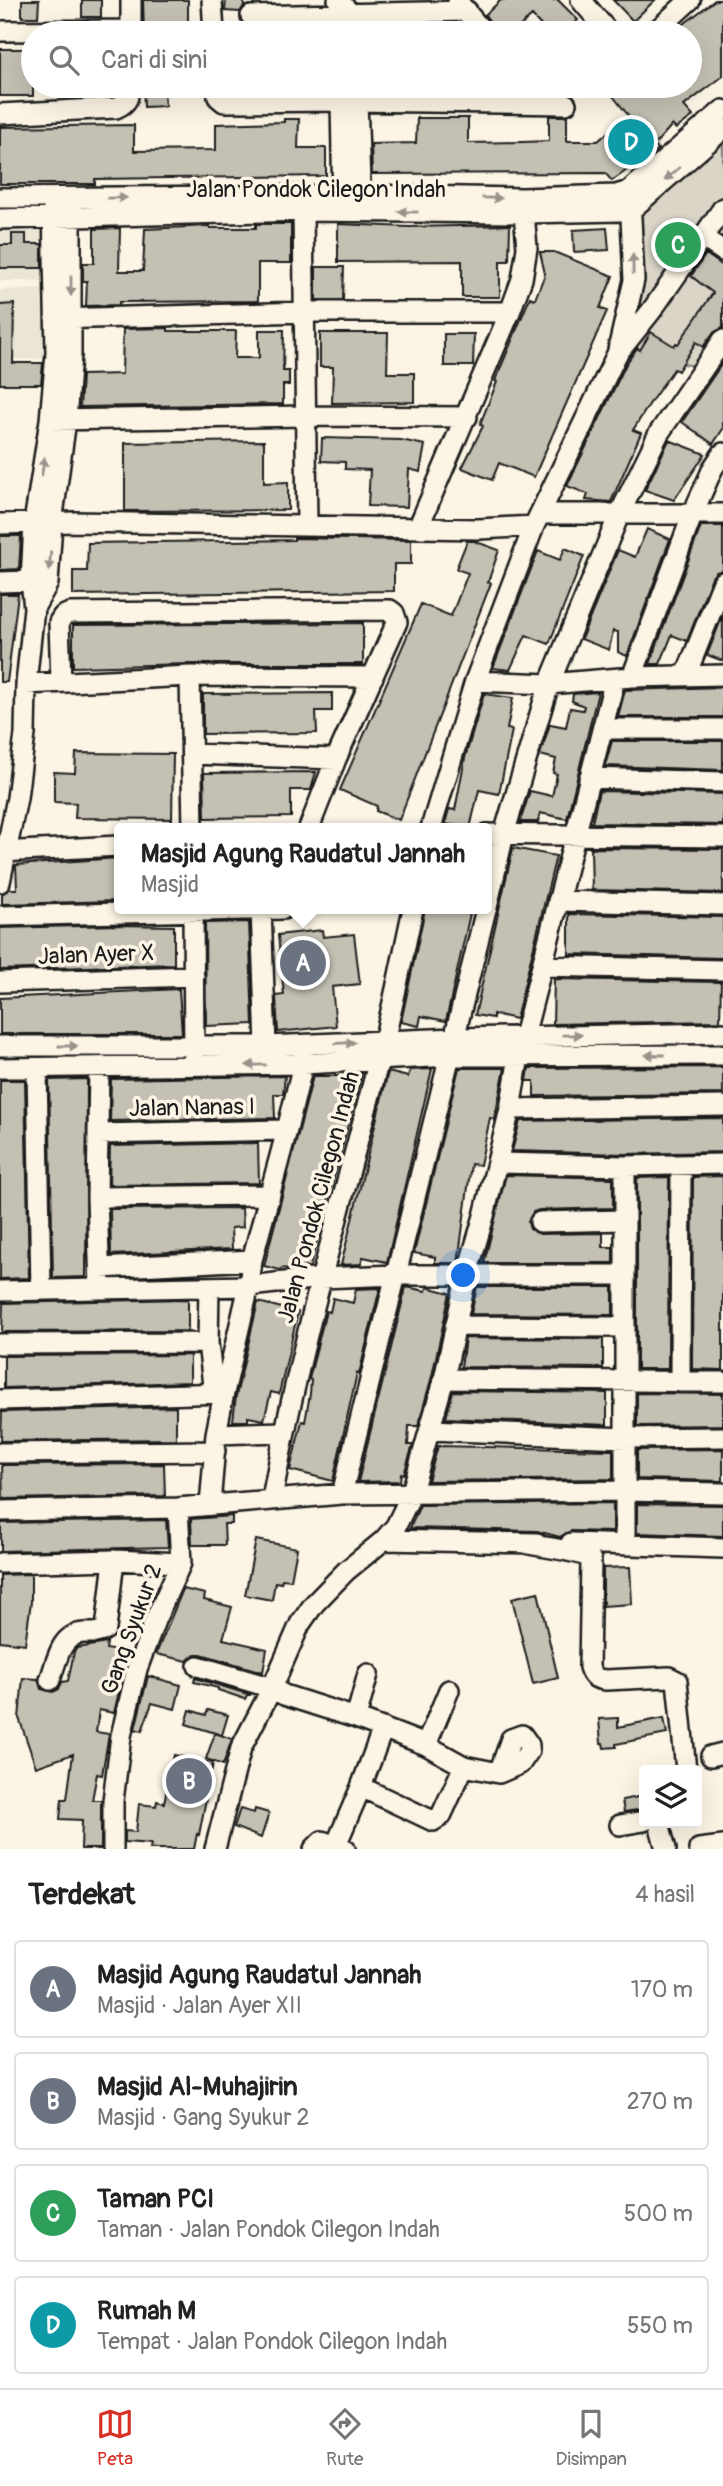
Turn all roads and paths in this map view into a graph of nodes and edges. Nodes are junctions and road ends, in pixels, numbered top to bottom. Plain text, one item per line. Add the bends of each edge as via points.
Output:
1 (131, 0) edge
2 (212, 0) edge
3 (581, 0) edge
4 (690, 0) edge
5 (462, 6) edge
6 (299, 8) edge
7 (251, 16) dead end
8 (346, 16) edge
9 (131, 21) edge
10 (213, 21) edge
11 (474, 21) edge
12 (599, 21) edge
13 (667, 21) edge
14 (0, 31) edge
15 (21, 31) edge
16 (129, 98) edge
17 (219, 98) edge
18 (293, 98) edge
19 (348, 98) edge
20 (433, 98) edge
21 (535, 98) edge
22 (539, 103) junction
23 (566, 104) dead end
24 (723, 110) edge
25 (0, 114) edge
26 (723, 129) edge
27 (0, 198) edge
28 (631, 200) junction
29 (352, 203) junction
30 (523, 206) junction
31 (62, 208) junction
32 (723, 208) edge
33 (303, 211) junction
34 (0, 219) edge
35 (702, 237) junction
36 (723, 251) edge
37 (629, 300) junction
38 (652, 310) junction
39 (304, 312) junction
40 (510, 312) junction
41 (63, 319) junction
42 (723, 340) edge
43 (617, 355) junction
44 (306, 416) junction
45 (467, 417) junction
46 (58, 420) junction
47 (723, 453) edge
48 (693, 513) junction
49 (723, 514) edge
50 (619, 515) junction
51 (537, 520) junction
52 (43, 523) junction
53 (0, 524) edge
54 (307, 526) junction
55 (418, 528) junction
56 (31, 581) junction
57 (0, 582) edge
58 (723, 582) edge
59 (34, 608) junction
60 (686, 675) junction
61 (723, 675) edge
62 (190, 676) junction
63 (373, 677) junction
64 (624, 678) junction
65 (475, 681) junction
66 (61, 682) junction
67 (26, 684) junction
68 (549, 684) junction
69 (602, 729) junction
70 (723, 729) edge
71 (191, 754) junction
72 (336, 758) junction
73 (589, 778) junction
74 (723, 782) edge
75 (9, 798) edge
76 (193, 823) edge
77 (311, 823) edge
78 (432, 823) edge
79 (495, 834) edge
80 (575, 835) junction
81 (723, 837) edge
82 (114, 846) edge
83 (4, 852) edge
84 (492, 859) edge
85 (0, 882) edge
86 (558, 901) junction
87 (723, 905) edge
88 (114, 912) edge
89 (193, 914) edge
90 (261, 914) edge
91 (412, 914) edge
92 (485, 914) edge
93 (0, 916) edge
94 (542, 966) junction
95 (723, 970) edge
96 (194, 976) junction
97 (0, 982) edge
98 (723, 1033) edge
99 (526, 1036) junction
100 (194, 1045) junction
101 (0, 1046) edge
102 (266, 1046) junction
103 (453, 1047) junction
104 (381, 1051) junction
105 (304, 1055) junction
106 (723, 1055) edge
107 (519, 1056) junction
108 (195, 1065) junction
109 (99, 1067) junction
110 (0, 1068) edge
111 (37, 1068) junction
112 (723, 1106) edge
113 (510, 1109) junction
114 (287, 1130) junction
115 (98, 1134) junction
116 (496, 1163) junction
117 (723, 1164) edge
118 (681, 1165) junction
119 (625, 1166) junction
120 (270, 1195) junction
121 (97, 1197) junction
122 (625, 1220) junction
123 (540, 1222) dead end
124 (253, 1260) junction
125 (467, 1274) junction
126 (396, 1275) junction
127 (624, 1275) junction
128 (100, 1278) junction
129 (321, 1278) junction
130 (249, 1286) junction
131 (209, 1287) junction
132 (41, 1290) junction
133 (0, 1291) edge
134 (455, 1326) junction
135 (624, 1326) junction
136 (208, 1343) junction
137 (0, 1344) edge
138 (444, 1379) junction
139 (624, 1381) junction
140 (680, 1382) junction
141 (723, 1382) edge
142 (219, 1393) junction
143 (0, 1401) edge
144 (430, 1430) junction
145 (284, 1432) junction
146 (723, 1437) edge
147 (625, 1438) junction
148 (216, 1443) junction
149 (0, 1453) edge
150 (624, 1491) junction
151 (723, 1493) edge
152 (342, 1494) junction
153 (411, 1495) junction
154 (272, 1499) junction
155 (210, 1505) junction
156 (178, 1508) junction
157 (0, 1511) edge
158 (384, 1540) junction
159 (525, 1543) junction
160 (625, 1544) junction
161 (723, 1548) edge
162 (114, 1560) junction
163 (0, 1563) edge
164 (181, 1563) junction
165 (198, 1665) dead end
166 (368, 1674) dead end
167 (50, 1680) dead end
168 (272, 1688) junction
169 (449, 1690) dead end
170 (356, 1718) junction
171 (383, 1728) junction
172 (426, 1745) junction
173 (685, 1765) edge
174 (464, 1766) junction
175 (499, 1773) dead end
176 (361, 1787) junction
177 (639, 1822) edge
178 (620, 1825) dead end
179 (660, 1828) edge
180 (723, 1846) edge
181 (340, 1847) edge
182 (113, 1849) edge
183 (215, 1849) edge
184 (314, 1849) edge
185 (666, 1849) edge
186 (699, 1849) edge

1 - 9 street
2 - 10 street
3 - 12 street
4 - 13 street
5 - 8 street
5 - 11 street
6 - 7 street
6 - 8 street
14 - 15 street
16 - 25 street via 117,108
17 - 18 street via 224,103
19 - 29 street via 340,140
20 - 22 street
21 - 22 street
22 - 23 street
24 - 28 street
26 -> 28 street
27 - 31 street, Jalan Pondok Cilegon Indah
28 - 30 street, Jalan Pondok Cilegon Indah via 620,211
37 -> 28 street via 634,280
29 - 30 street, Jalan Pondok Cilegon Indah
31 -> 29 street, Jalan Pondok Cilegon Indah
29 - 33 street, Jalan Pondok Cilegon Indah
30 - 40 street via 527,247
31 - 33 street, Jalan Pondok Cilegon Indah
31 - 34 street, Jalan Pondok Cilegon Indah
31 - 41 street
32 - 35 street
33 - 39 street
35 - 36 street
35 - 38 street
37 - 38 street
37 - 43 street
38 - 43 street
39 - 40 street
39 - 41 street
39 - 44 street
40 - 45 street
41 - 46 street
42 - 50 street via 659,433
43 - 51 street
44 - 45 street
44 - 46 street
44 - 54 street
45 - 55 street
46 - 52 street
47 - 48 street
48 - 49 street
48 - 50 street
48 - 64 street
50 - 51 street
50 - 68 street
51 - 55 street
51 - 65 street
52 - 53 street
52 - 54 street
52 - 56 street
52 -> 59 street via 48,583
54 - 55 street
56 - 57 street
56 - 59 street
58 - 60 street
59 - 67 street
60 - 61 street
60 - 64 street
62 - 63 street
62 - 66 street
62 - 71 street
63 - 66 street via 397,622 390,610 70,613 59,622
63 - 72 street
64 - 68 street
64 - 69 street
65 - 68 street
65 - 78 street
66 - 67 street
67 - 75 street via 25,734
68 - 79 street
69 - 70 street
69 - 73 street
71 - 72 street
71 - 76 street
72 - 77 street
73 - 74 street
73 - 80 street
75 - 83 street
79 - 80 street
79 - 84 street
80 - 81 street
80 - 86 street
82 - 83 street
83 - 85 street
86 - 87 street
86 - 94 street
88 - 93 street
89 - 96 street
90 - 102 street
91 - 104 street, Jalan Pondok Cilegon Indah
92 - 103 street
94 - 95 street
94 - 99 street
96 - 97 street, Jalan Ayer X
96 - 100 street
99 -> 98 street
99 - 103 street
99 - 107 street
101 -> 100 street
100 - 102 street
100 - 108 street
102 - 105 street
103 - 104 street
103 - 107 street
103 - 126 street
104 - 105 street
104 - 129 street, Jalan Pondok Cilegon Indah
105 -> 108 street
105 - 114 street
106 -> 107 street
107 - 113 street
108 - 109 street
109 - 111 street
109 - 115 street
110 - 111 street
111 - 132 street
112 - 113 street
113 - 116 street
114 - 115 street, Jalan Nanas I
114 - 120 street
115 - 121 street
116 - 119 street
116 - 125 street
117 - 118 street
118 - 119 street
118 - 140 street
119 - 122 street
120 - 121 street
120 - 124 street
121 - 128 street
122 - 123 street
122 - 127 street
124 - 128 street
124 - 130 street
125 - 126 street
125 - 127 street
125 - 134 street
126 - 129 street
126 - 152 street
127 - 135 street
128 - 131 street
128 - 132 street
129 - 130 street
129 - 145 street, Jalan Pondok Cilegon Indah
130 - 131 street
130 - 142 street
131 - 136 street
132 - 133 street
134 - 135 street
134 - 138 street
135 - 139 street
136 - 137 street
136 - 142 street
138 - 139 street
138 - 144 street
139 - 140 street
139 - 147 street
140 - 141 street
142 - 143 street
142 - 148 street
144 - 147 street
144 - 153 street
145 - 148 street
145 - 154 street, Jalan Pondok Cilegon Indah
146 - 147 street
147 - 150 street
148 - 149 street
148 - 155 street
150 - 151 street
150 - 153 street
150 - 160 street
152 - 153 street
152 - 154 street
153 - 158 street
154 - 155 street
155 - 156 street
156 - 157 street
156 - 164 street, Gang Syukur 2
158 - 159 street
158 - 168 street via 314,1604 300,1624
159 - 160 street
159 - 173 street via 580,1552 591,1560 591,1675 606,1680 669,1676 677,1681
160 - 161 street
162 - 163 street
162 - 164 street
162 - 167 street via 106,1629 68,1637
164 - 182 street, Gang Syukur 2 via 137,1669 124,1722 113,1801
165 - 168 street
166 - 170 street
168 - 170 street
168 - 183 street via 241,1748
169 - 172 street
170 - 171 street
171 - 172 street
171 - 176 street
172 - 174 street
174 - 175 street
174 - 176 street via 441,1816 433,1821
176 - 181 street
177 - 178 street
179 - 185 street
180 - 186 street
181 - 184 street via 319,1842

